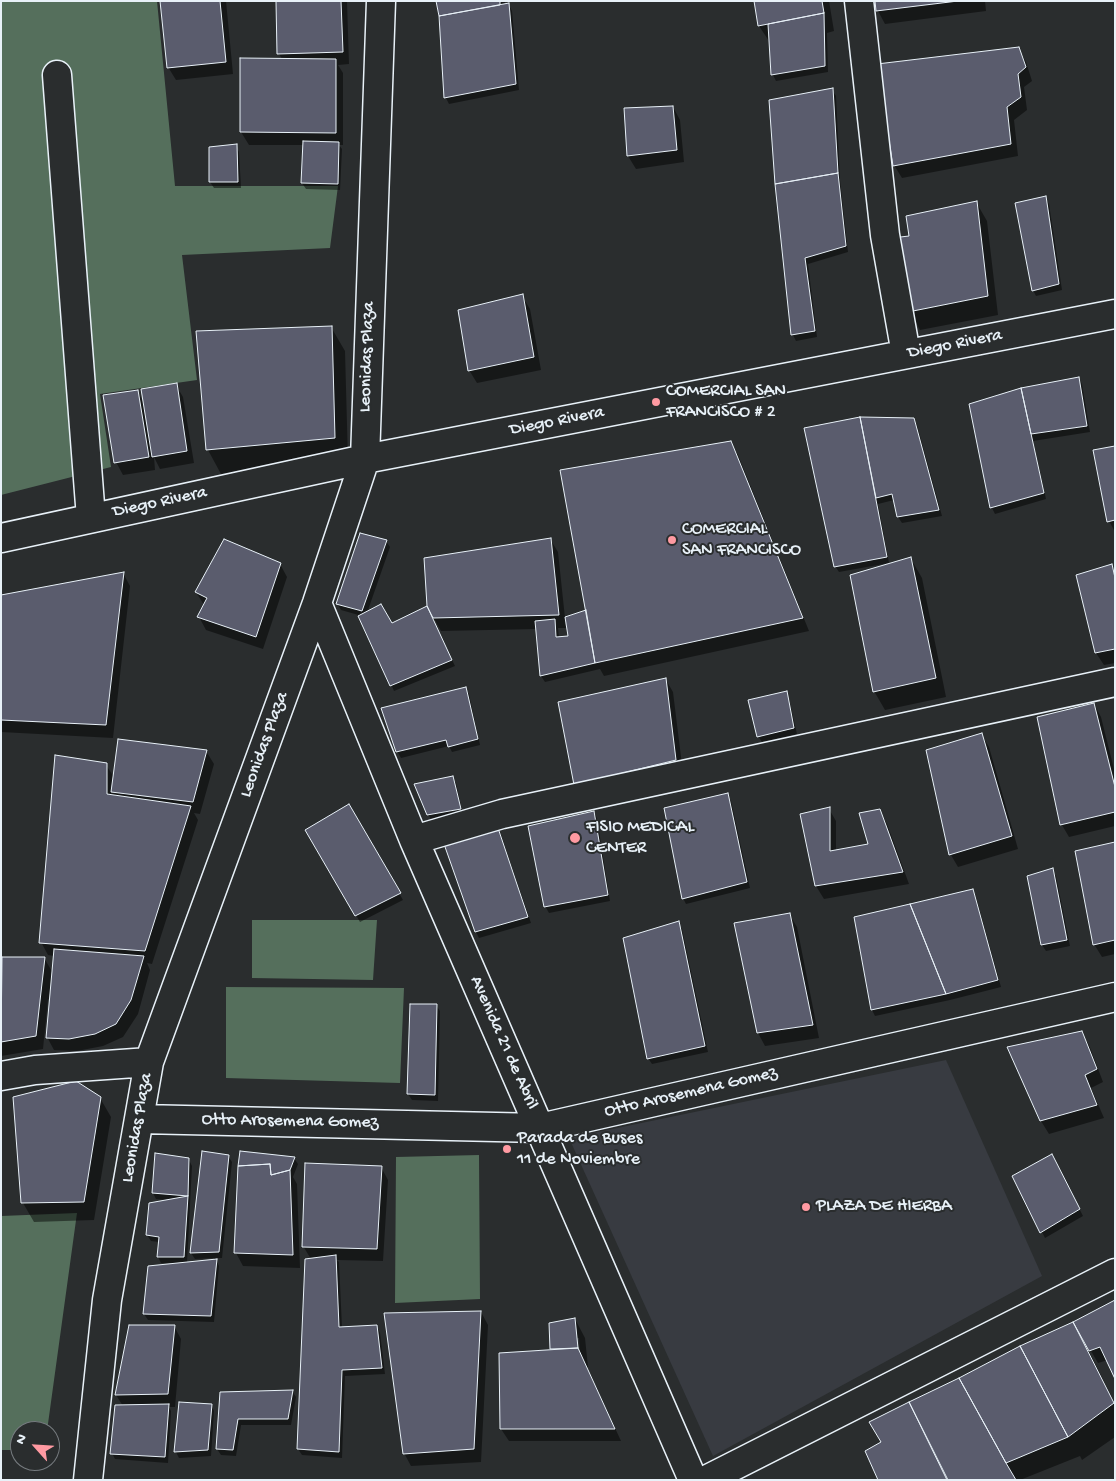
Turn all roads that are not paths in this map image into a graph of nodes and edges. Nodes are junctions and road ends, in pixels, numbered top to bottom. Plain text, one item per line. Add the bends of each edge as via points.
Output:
1 (380, 1) edge
2 (859, 1) edge
3 (57, 75) dead end
4 (1115, 314) edge
5 (906, 354) junction
6 (365, 459) junction
7 (91, 518) junction
8 (1, 538) edge
9 (317, 604) junction
10 (1115, 682) edge
11 (414, 840) junction
12 (1115, 997) edge
13 (149, 1062) junction
14 (1, 1076) edge
15 (140, 1119) junction
16 (540, 1128) junction
17 (1115, 1273) edge
18 (88, 1480) edge
19 (693, 1480) edge
20 (706, 1480) edge

1 - 6 street, Leonidas Plaza
2 - 5 street via 885,235
3 - 7 street
4 - 5 street, Diego Rivera
5 - 6 street, Diego Rivera
6 - 7 street, Diego Rivera
6 - 9 street, Leonidas Plaza
7 - 8 street, Diego Rivera
9 - 11 street, Avenida 21 de Abril
9 - 13 street, Leonidas Plaza
10 - 11 street via 502,814
11 - 16 street, Avenida 21 de Abril
12 - 16 street, Otto Arosemena Gomez
13 - 14 street via 35,1070
13 - 15 street, Leonidas Plaza
15 - 16 street, Otto Arosemena Gomez
15 - 18 street, Leonidas Plaza via 107,1300
16 - 19 street, Avenida 21 de Abril
17 - 20 street

